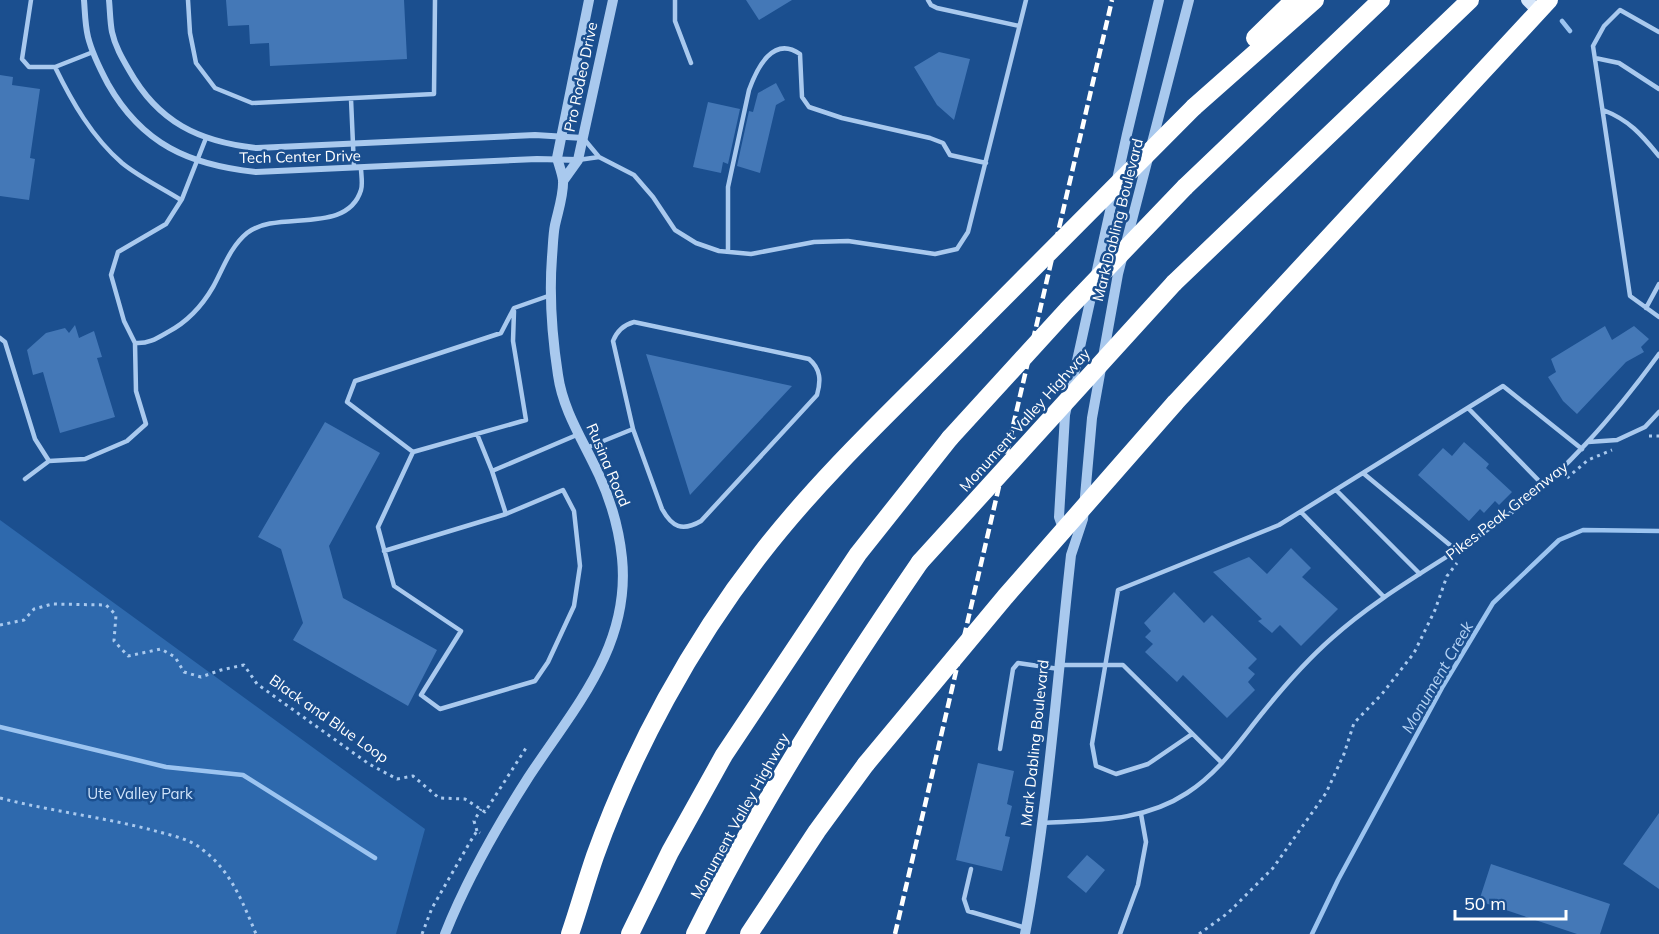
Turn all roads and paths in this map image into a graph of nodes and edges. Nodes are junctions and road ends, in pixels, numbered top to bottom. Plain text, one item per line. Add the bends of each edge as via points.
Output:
1 (31, 0) edge
2 (84, 0) edge
3 (109, 0) edge
4 (188, 0) edge
5 (435, 0) edge
6 (589, 0) edge
7 (613, 0) edge
8 (675, 0) edge
9 (928, 0) edge
10 (1026, 0) edge
11 (1159, 0) edge
12 (1190, 0) edge
13 (1294, 0) edge
14 (1315, 0) edge
15 (1381, 0) edge
16 (1465, 4) edge
17 (1538, 4) edge
18 (1019, 26) junction
19 (1659, 32) edge
20 (93, 52) junction
21 (1595, 58) junction
22 (691, 63) dead end
23 (55, 67) junction
24 (1220, 78) junction
25 (1659, 89) edge
26 (351, 99) junction
27 (1603, 110) junction
28 (561, 136) junction
29 (206, 138) junction
30 (583, 138) junction
31 (353, 144) junction
32 (1659, 156) edge
33 (599, 157) junction
34 (557, 158) junction
35 (578, 160) junction
36 (198, 161) junction
37 (986, 163) junction
38 (357, 167) junction
39 (563, 181) junction
40 (181, 200) junction
41 (728, 251) junction
42 (1659, 284) edge
43 (551, 296) junction
44 (514, 308) junction
45 (1646, 308) junction
46 (1659, 317) edge
47 (0, 338) edge
48 (135, 343) junction
49 (1659, 354) edge
50 (1468, 408) junction
51 (1659, 412) edge
52 (633, 429) junction
53 (477, 434) junction
54 (579, 434) junction
55 (1659, 436) edge
56 (1648, 437) dead end
57 (1588, 442) junction
58 (586, 448) junction
59 (1620, 448) dead end
60 (1582, 449) junction
61 (413, 452) junction
62 (49, 461) junction
63 (492, 471) junction
64 (1363, 474) junction
65 (25, 479) dead end
66 (1565, 480) dead end
67 (1544, 486) junction
68 (1336, 490) junction
69 (1301, 512) junction
70 (506, 514) junction
71 (1456, 550) junction
72 (384, 551) junction
73 (1071, 555) junction
74 (1458, 561) dead end
75 (1420, 574) junction
76 (1384, 597) junction
77 (0, 625) edge
78 (1107, 665) junction
79 (1059, 667) junction
80 (1192, 734) junction
81 (526, 748) dead end
82 (1000, 749) dead end
83 (1222, 763) junction
84 (0, 798) edge
85 (483, 810) junction
86 (1141, 814) junction
87 (1042, 823) junction
88 (477, 831) junction
89 (491, 839) junction
90 (971, 869) dead end
91 (1025, 931) edge
92 (256, 934) edge
93 (422, 934) edge
94 (445, 934) edge
95 (570, 934) edge
96 (630, 934) edge
97 (695, 934) edge
98 (749, 934) edge
99 (1120, 934) edge
100 (1199, 934) edge

1 - 23 lane via 22,59 29,67
2 - 20 street, Tech Center Drive via 87,37
3 - 29 street, Tech Center Drive via 112,31 139,87 179,126
4 - 26 lane via 196,63 215,88 252,103
5 - 26 lane via 434,94
6 - 28 street, Pro Rodeo Drive
7 - 30 street, Pro Rodeo Drive
8 - 22 lane via 675,21
9 - 18 lane via 937,8
10 - 18 lane
11 - 73 street, Mark Dabling Boulevard via 1065,415 1059,517
12 - 73 street, Mark Dabling Boulevard via 1118,274 1092,418 1083,519
13 - 24 highway
14 - 24 highway
15 - 96 highway, bridge via 1185,187 950,438 858,554 724,755
16 - 97 highway, Monument Valley Highway, bridge via 1174,283 920,562 795,752 728,867
17 - 98 highway, bridge via 1175,402 1013,588 866,764
18 - 37 lane
19 - 21 lane via 1620,10 1604,26 1593,46
20 - 23 lane
20 - 36 street, Tech Center Drive via 118,102 142,128 166,147
21 - 25 lane via 1619,63
21 - 27 lane
23 - 40 lane via 76,108 122,163
24 - 95 highway, bridge via 827,476 760,555 667,696 628,774 595,856
26 - 31 lane
27 - 32 lane via 1621,117
27 - 45 lane via 1630,296
28 - 30 street, Tech Center Drive
28 - 31 street, Tech Center Drive
28 - 34 street, Pro Rodeo Drive
29 - 31 street, Tech Center Drive via 257,148
29 - 36 lane
30 - 33 lane
30 - 35 street, Pro Rodeo Drive
31 - 38 lane
33 - 35 lane
33 - 41 lane via 634,175 675,230 696,243
34 - 35 street, Tech Center Drive
34 - 38 street, Tech Center Drive
34 - 39 street, Rusina Road
35 - 39 street, Rusina Road
36 - 38 street, Tech Center Drive via 256,172
36 - 40 lane
37 - 41 lane via 969,232 957,249 935,254 848,241 814,242 751,254
37 - 41 lane via 950,155 943,143 930,138 809,107 802,97 800,54 792,48 782,48 765,58 749,90 728,187
38 - 48 lane via 362,190 353,204 338,215 287,220 248,232 227,259 212,290 186,322 147,344
39 - 43 street, Rusina Road via 554,228
40 - 48 lane via 166,224 118,252 111,275 124,321
42 - 45 lane
43 - 44 lane
43 - 54 street, Rusina Road via 558,377
44 - 53 lane via 513,341 526,420
44 - 61 lane via 501,333 355,381 347,402
45 - 46 lane
47 - 62 lane via 5,342 35,439
48 - 62 lane via 136,391 146,424 127,441 85,459
49 - 57 lane
50 - 60 lane via 1503,386
50 - 64 lane
50 - 67 lane
51 - 57 lane via 1645,427 1617,440
52 - 52 lane via 613,341 627,324 634,322 808,360 819,372 817,395 701,521 691,527 684,528 668,519 662,509
52 - 58 lane
53 - 61 lane
53 - 63 lane
54 - 58 street, Rusina Road
54 - 63 lane
55 - 56 path
57 - 60 lane
58 - 89 street, Rusina Road via 619,533 623,561 617,620 610,647 582,702
59 - 66 path, Pikes Peak Greenway via 1588,460
60 - 67 lane
61 - 72 lane via 378,527
62 - 65 lane
63 - 70 lane
64 - 68 lane
64 - 71 lane
67 - 71 lane
68 - 69 lane
68 - 75 lane
69 - 76 lane
69 - 78 lane via 1279,525 1118,590
70 - 72 lane
70 - 72 lane via 563,490 574,511 580,566 574,606 535,681 440,709 421,695 461,631 394,586
71 - 75 lane
73 - 79 street, Mark Dabling Boulevard
74 - 100 path, Pikes Peak Greenway via 1447,576 1436,610 1410,659 1354,723 1326,793 1273,868 1228,913
75 - 76 lane
76 - 83 lane via 1309,659
77 - 85 path, Black and Blue Loop via 24,620 34,609 52,604 106,604 116,615 114,641 128,656 161,649 175,657 184,672 201,677 244,665 257,684 369,764 397,779 413,776 440,798 465,799
78 - 79 lane
78 - 80 lane via 1124,665
78 - 80 lane via 1092,744 1096,766 1116,774 1148,764
79 - 82 lane via 1018,663 1012,669
79 - 87 street, Mark Dabling Boulevard
80 - 83 lane
81 - 85 path
83 - 86 lane via 1186,794
84 - 92 path via 136,826 202,848 240,893
85 - 88 path via 474,821
86 - 87 lane
86 - 99 lane via 1146,842 1138,885
87 - 91 street, Mark Dabling Boulevard
88 - 89 path
88 - 93 path via 432,908
89 - 94 street, Rusina Road via 459,898
90 - 91 lane via 964,899 968,911

